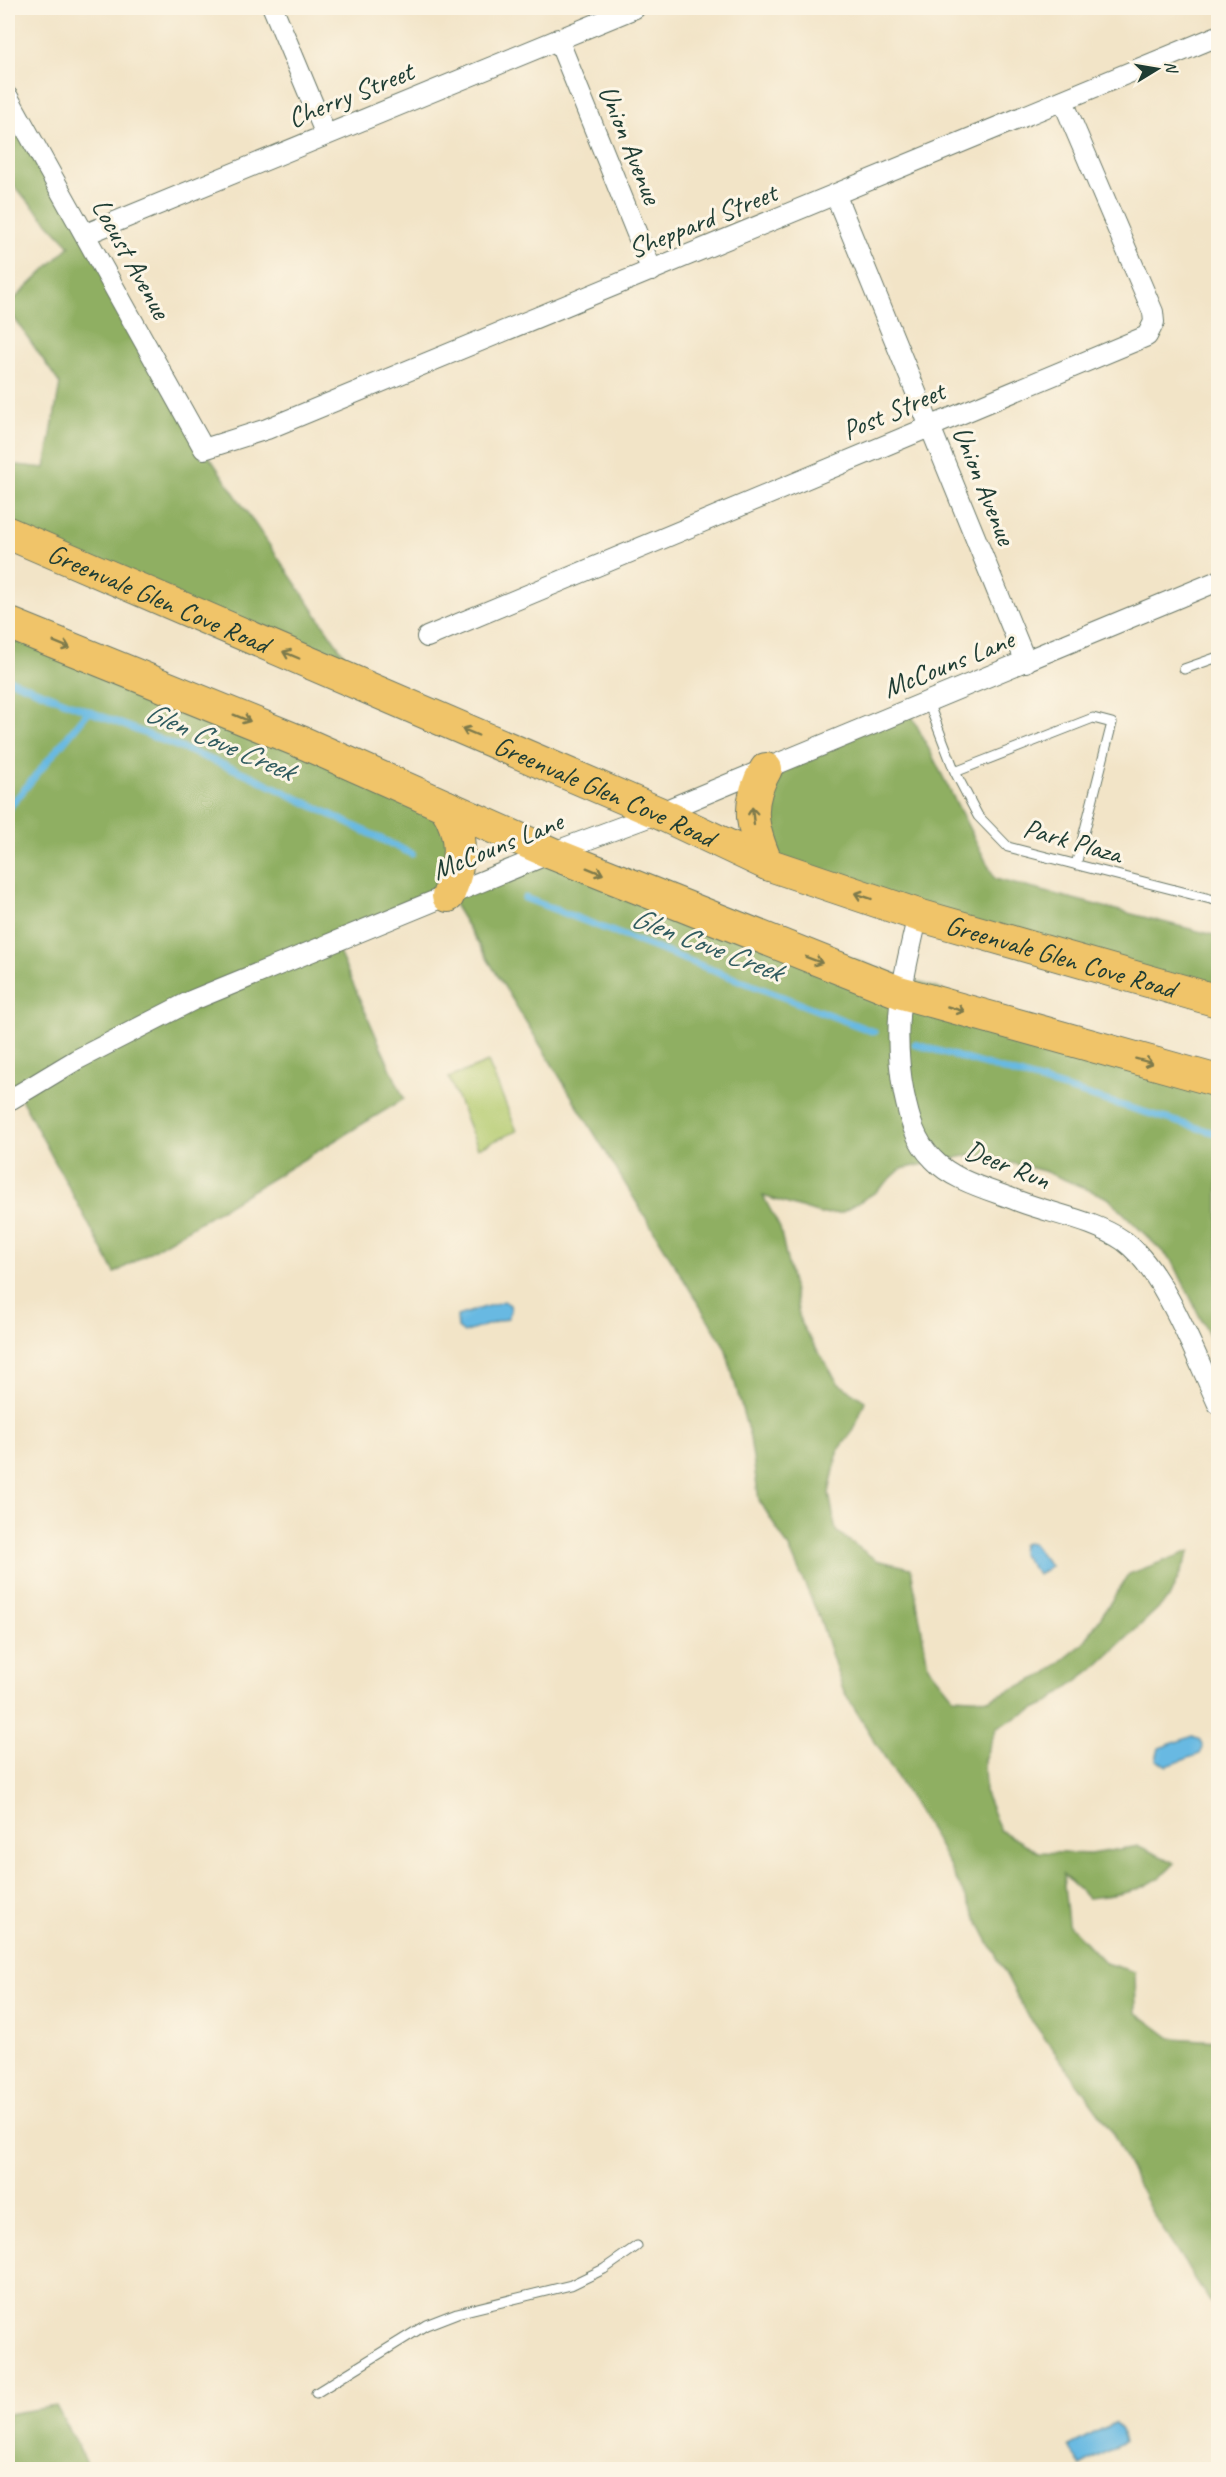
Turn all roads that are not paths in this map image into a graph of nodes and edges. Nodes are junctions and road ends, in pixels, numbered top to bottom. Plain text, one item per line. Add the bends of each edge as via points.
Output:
1 (273, 8) edge
2 (635, 8) edge
3 (1218, 36) edge
4 (558, 39) junction
5 (8, 97) edge
6 (1063, 101) junction
7 (326, 135) junction
8 (836, 196) junction
9 (86, 234) junction
10 (652, 271) junction
11 (930, 425) junction
12 (204, 449) joint
13 (8, 533) edge
14 (1218, 581) edge
15 (8, 623) edge
16 (427, 637) dead end
17 (1218, 657) edge
18 (1026, 662) junction
19 (1184, 669) dead end
20 (928, 702) junction
21 (766, 769) junction
22 (955, 772) junction
23 (446, 806) junction
24 (659, 813) junction
25 (551, 853) junction
26 (767, 864) junction
27 (1076, 865) junction
28 (448, 896) junction
29 (1218, 901) edge
30 (918, 915) junction
31 (899, 992) junction
32 (1218, 1001) edge
33 (1218, 1081) edge
34 (8, 1101) edge
35 (1218, 1404) edge
36 (637, 2246) dead end
37 (316, 2393) dead end

1 - 7 street
2 - 4 street, Cherry Street
3 - 6 street, Sheppard Street
4 - 7 street, Cherry Street
4 - 10 street, Union Avenue
5 - 9 street, Locust Avenue
6 - 8 street, Sheppard Street
6 - 11 street, Post Street via 1154,322 1147,336
7 - 9 street, Cherry Street
8 - 10 street, Sheppard Street
8 - 11 street, Union Avenue
9 - 12 street, Locust Avenue
10 - 12 street, Sheppard Street via 267,429
11 - 16 street, Post Street
11 - 18 street, Union Avenue
24 -> 13 main road, Greenvale Glen Cove Road
14 - 18 street, McCouns Lane
15 -> 23 main road via 306,744
17 - 19 lane
18 - 20 street, McCouns Lane
20 - 21 street, McCouns Lane
20 - 22 lane, Park Plaza
21 - 24 street, McCouns Lane
26 -> 21 main road via 758,844 752,811 753,796
22 - 27 lane, Park Plaza via 978,816 1008,847
22 - 27 lane via 1093,718 1112,723
23 - 25 main road
23 - 28 main road via 460,848 459,865
24 - 25 street, McCouns Lane
24 - 26 main road, Greenvale Glen Cove Road
25 - 28 street, McCouns Lane
25 -> 31 main road
30 -> 26 main road, Greenvale Glen Cove Road
27 - 29 lane, Park Plaza
28 - 34 street, McCouns Lane via 193,999 76,1060
30 - 31 street, Deer Run
30 - 32 main road, Greenvale Glen Cove Road
31 -> 33 main road
31 - 35 street, Deer Run via 897,1058 910,1120 933,1160 949,1172 1124,1241 1149,1266
36 - 37 lane via 604,2270 571,2285 458,2313 426,2325

